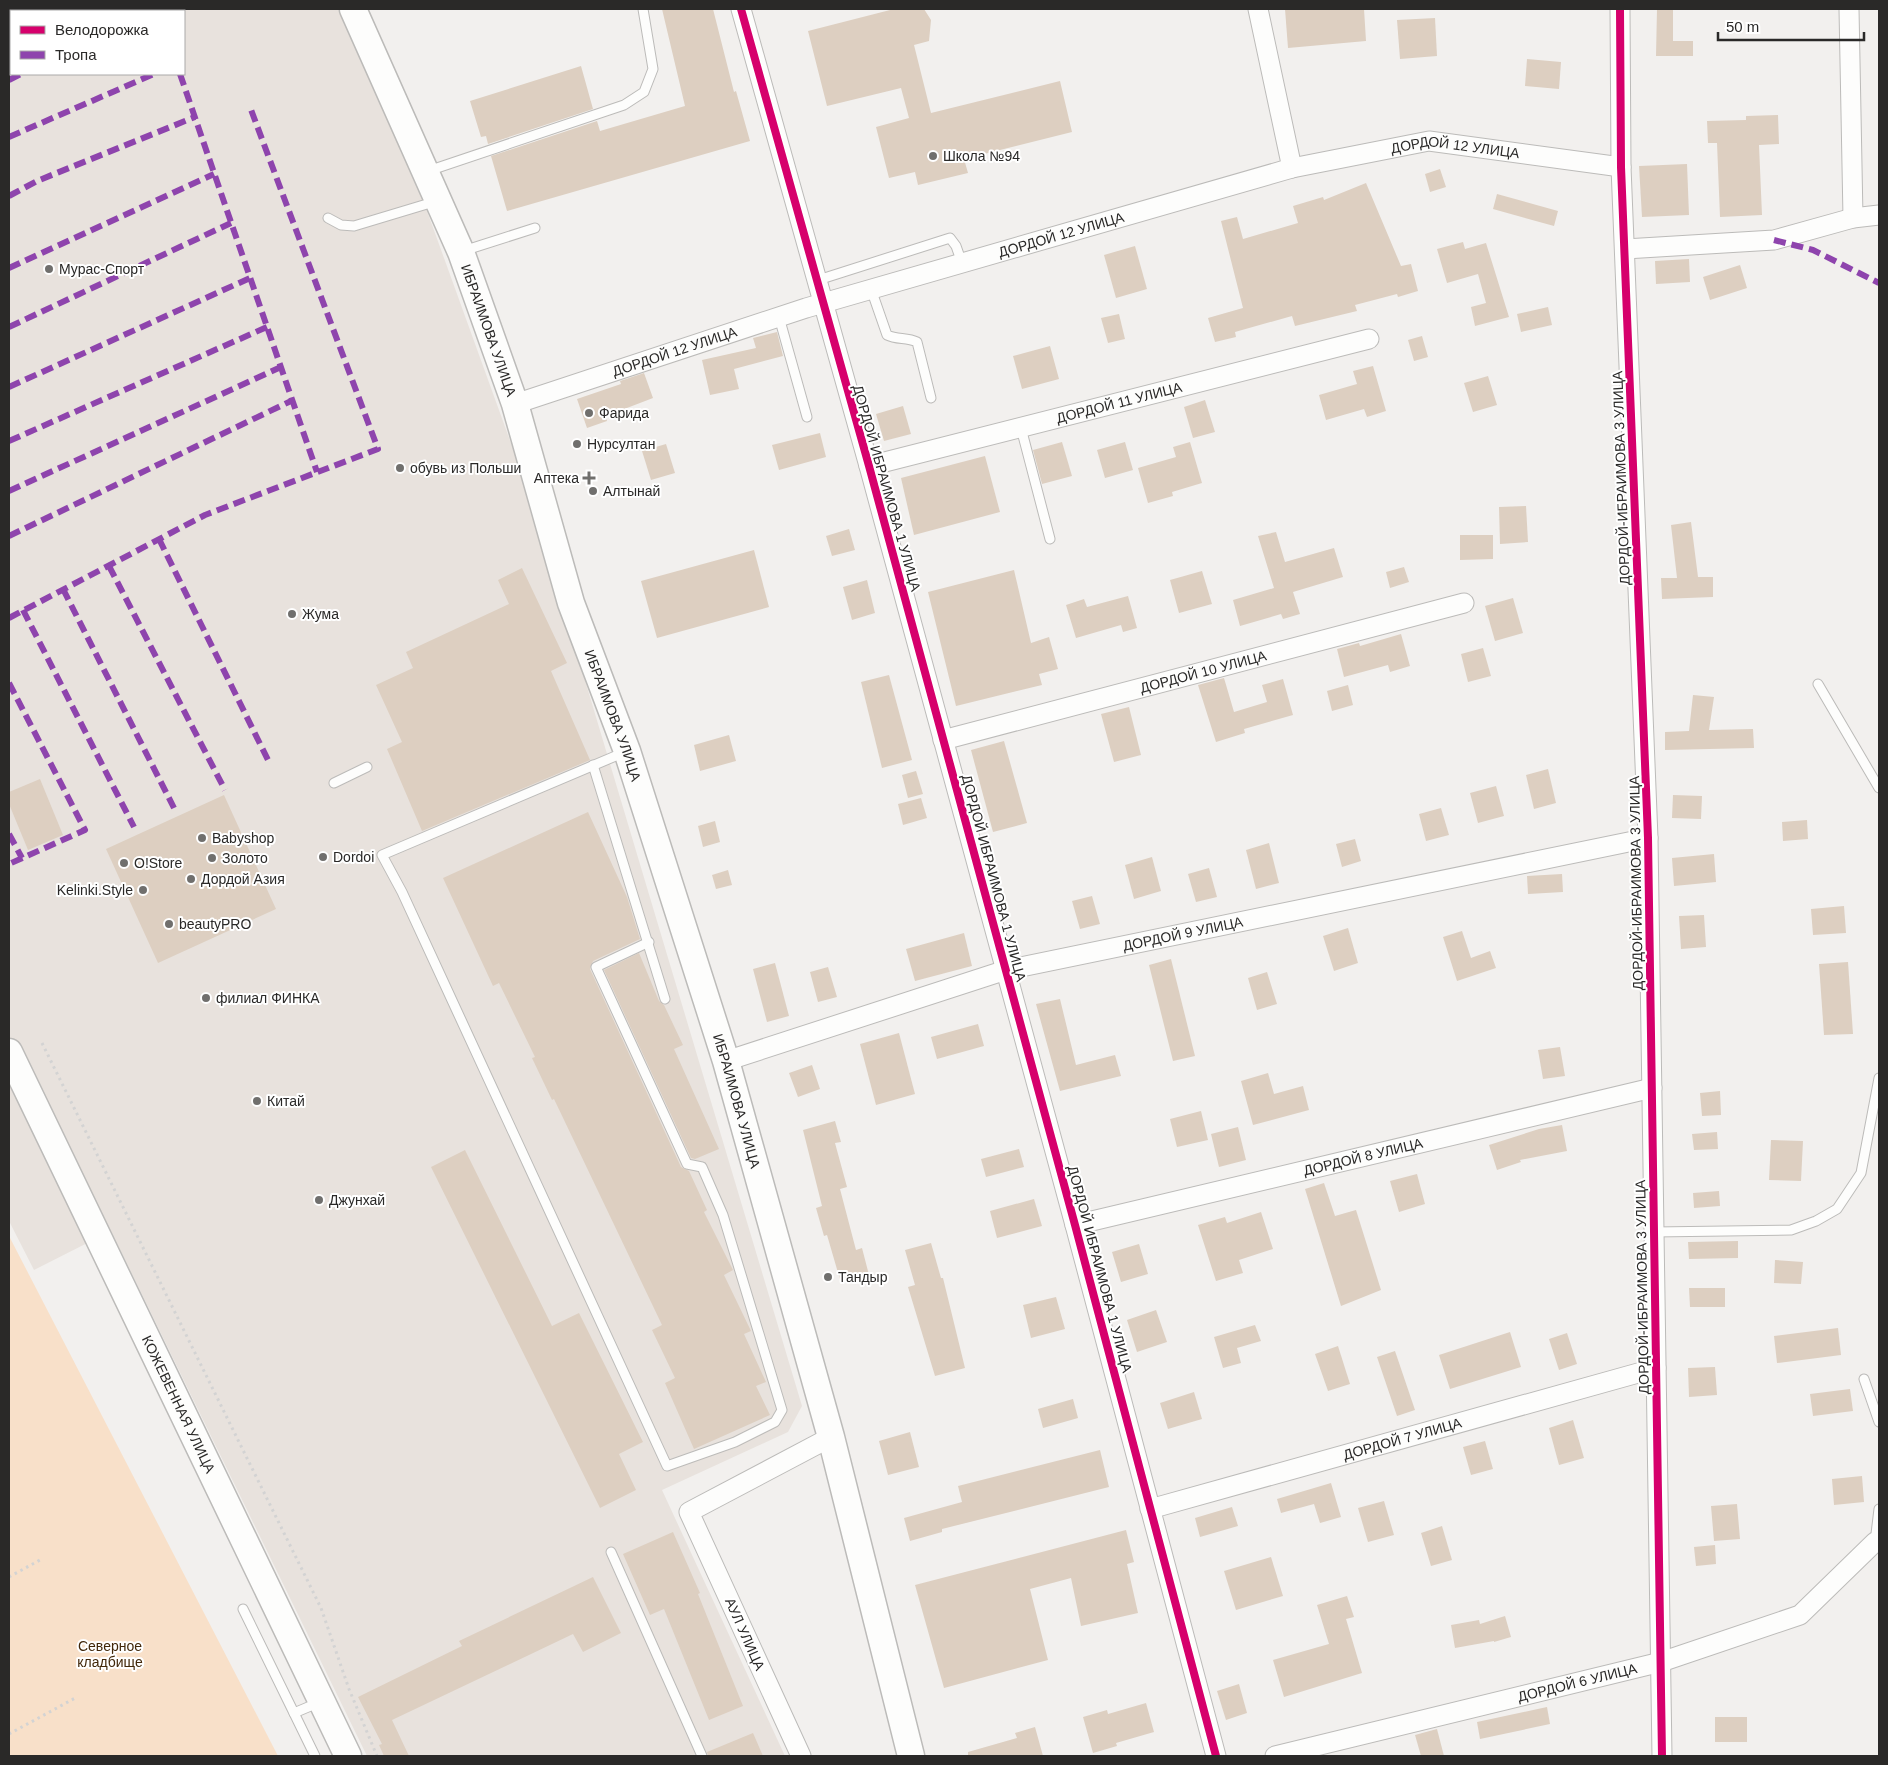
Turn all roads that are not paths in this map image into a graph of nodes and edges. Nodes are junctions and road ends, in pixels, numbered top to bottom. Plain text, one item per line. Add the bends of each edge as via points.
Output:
1 (353, 9) edge
2 (643, 9) edge
3 (741, 9) edge
4 (1258, 9) edge
5 (1620, 9) edge
6 (1849, 9) edge
7 (1621, 167) junction
8 (1292, 168) junction
9 (425, 172) junction
10 (438, 200) junction
11 (1879, 215) edge
12 (328, 218) dead end
13 (1853, 218) junction
14 (535, 228) dead end
15 (1625, 249) junction
16 (461, 252) junction
17 (962, 263) junction
18 (815, 281) junction
19 (871, 289) junction
20 (821, 303) junction
21 (779, 317) junction
22 (1369, 339) dead end
23 (931, 398) dead end
24 (515, 404) junction
25 (807, 417) dead end
26 (1021, 428) junction
27 (869, 466) junction
28 (1050, 539) dead end
29 (1464, 603) dead end
30 (1818, 684) dead end
31 (943, 740) junction
32 (627, 751) junction
33 (592, 765) junction
34 (366, 767) dead end
35 (334, 783) dead end
36 (1879, 788) edge
37 (1648, 838) junction
38 (649, 942) junction
39 (1006, 970) junction
40 (665, 1000) dead end
41 (9, 1052) edge
42 (726, 1062) junction
43 (1879, 1078) edge
44 (1652, 1088) junction
45 (1075, 1225) junction
46 (1654, 1232) junction
47 (1656, 1368) junction
48 (1864, 1379) dead end
49 (1879, 1422) edge
50 (832, 1437) junction
51 (1150, 1509) junction
52 (1879, 1509) edge
53 (1877, 1542) edge
54 (610, 1552) dead end
55 (243, 1609) dead end
56 (1661, 1662) junction
57 (323, 1701) junction
58 (294, 1713) junction
59 (315, 1756) edge
60 (348, 1756) edge
61 (702, 1756) edge
62 (801, 1756) edge
63 (911, 1756) edge
64 (1216, 1756) edge
65 (1275, 1756) edge
66 (1662, 1756) edge

1 - 9 main road, ИБРАИМОВА УЛИЦА
2 - 9 lane via 653,69 644,92 624,105
3 - 18 street, ДОРДОЙ ИБРАИМОВА 1 УЛИЦА
4 - 8 street
5 - 7 street, ДОРДОЙ-ИБРАИМОВА 3 УЛИЦА
6 - 13 street
7 - 8 street, ДОРДОЙ 12 УЛИЦА via 1429,141
7 - 15 street, ДОРДОЙ-ИБРАИМОВА 3 УЛИЦА
8 - 17 street, ДОРДОЙ 12 УЛИЦА
9 - 10 main road, ИБРАИМОВА УЛИЦА
10 - 12 lane via 354,226 341,225
10 - 16 main road, ИБРАИМОВА УЛИЦА
11 - 13 street
13 - 15 street via 1774,240
14 - 16 lane
15 - 37 street, ДОРДОЙ-ИБРАИМОВА 3 УЛИЦА
16 - 24 main road, ИБРАИМОВА УЛИЦА
17 - 18 lane via 950,238
17 - 19 street, ДОРДОЙ 12 УЛИЦА
18 - 20 street, ДОРДОЙ ИБРАИМОВА 1 УЛИЦА
19 - 20 street, ДОРДОЙ 12 УЛИЦА
19 - 23 lane via 887,335 917,342
20 - 21 street, ДОРДОЙ 12 УЛИЦА
20 - 27 street, ДОРДОЙ ИБРАИМОВА 1 УЛИЦА
21 - 24 street, ДОРДОЙ 12 УЛИЦА
21 - 25 lane
22 - 26 street, ДОРДОЙ 11 УЛИЦА
24 - 32 main road, ИБРАИМОВА УЛИЦА via 571,603
26 - 27 street, ДОРДОЙ 11 УЛИЦА
26 - 28 lane
27 - 31 street, ДОРДОЙ ИБРАИМОВА 1 УЛИЦА
29 - 31 street, ДОРДОЙ 10 УЛИЦА
30 - 36 lane
31 - 39 street, ДОРДОЙ ИБРАИМОВА 1 УЛИЦА
32 - 33 lane
32 - 42 main road, ИБРАИМОВА УЛИЦА
33 - 38 lane
33 - 38 lane via 382,855 406,900 667,1466 743,1438 775,1422 782,1410 723,1215 702,1167 687,1164 596,968
34 - 35 lane
37 - 39 street, ДОРДОЙ 9 УЛИЦА
37 - 44 street, ДОРДОЙ-ИБРАИМОВА 3 УЛИЦА
38 - 40 lane
39 - 42 street, ДОРДОЙ 9 УЛИЦА
39 - 45 street, ДОРДОЙ ИБРАИМОВА 1 УЛИЦА
41 - 57 main road, КОЖЕВЕННАЯ УЛИЦА
42 - 50 main road, ИБРАИМОВА УЛИЦА
43 - 46 lane via 1861,1173 1836,1208 1791,1230
44 - 45 street, ДОРДОЙ 8 УЛИЦА
44 - 46 street, ДОРДОЙ-ИБРАИМОВА 3 УЛИЦА
45 - 51 street, ДОРДОЙ ИБРАИМОВА 1 УЛИЦА
46 - 47 street, ДОРДОЙ-ИБРАИМОВА 3 УЛИЦА
47 - 51 street, ДОРДОЙ 7 УЛИЦА
47 - 56 street, ДОРДОЙ-ИБРАИМОВА 3 УЛИЦА
48 - 49 lane
50 - 62 street, АУЛ УЛИЦА via 690,1512
50 - 63 main road, ИБРАИМОВА УЛИЦА
51 - 64 street, ДОРДОЙ ИБРАИМОВА 1 УЛИЦА
52 - 53 lane
53 - 56 street, ДОРДОЙ 6 УЛИЦА via 1800,1615
54 - 61 lane
55 - 58 lane
56 - 65 street, ДОРДОЙ 6 УЛИЦА
56 - 66 street, ДОРДОЙ-ИБРАИМОВА 3 УЛИЦА
57 - 58 lane
57 - 60 main road, КОЖЕВЕННАЯ УЛИЦА
58 - 59 lane

